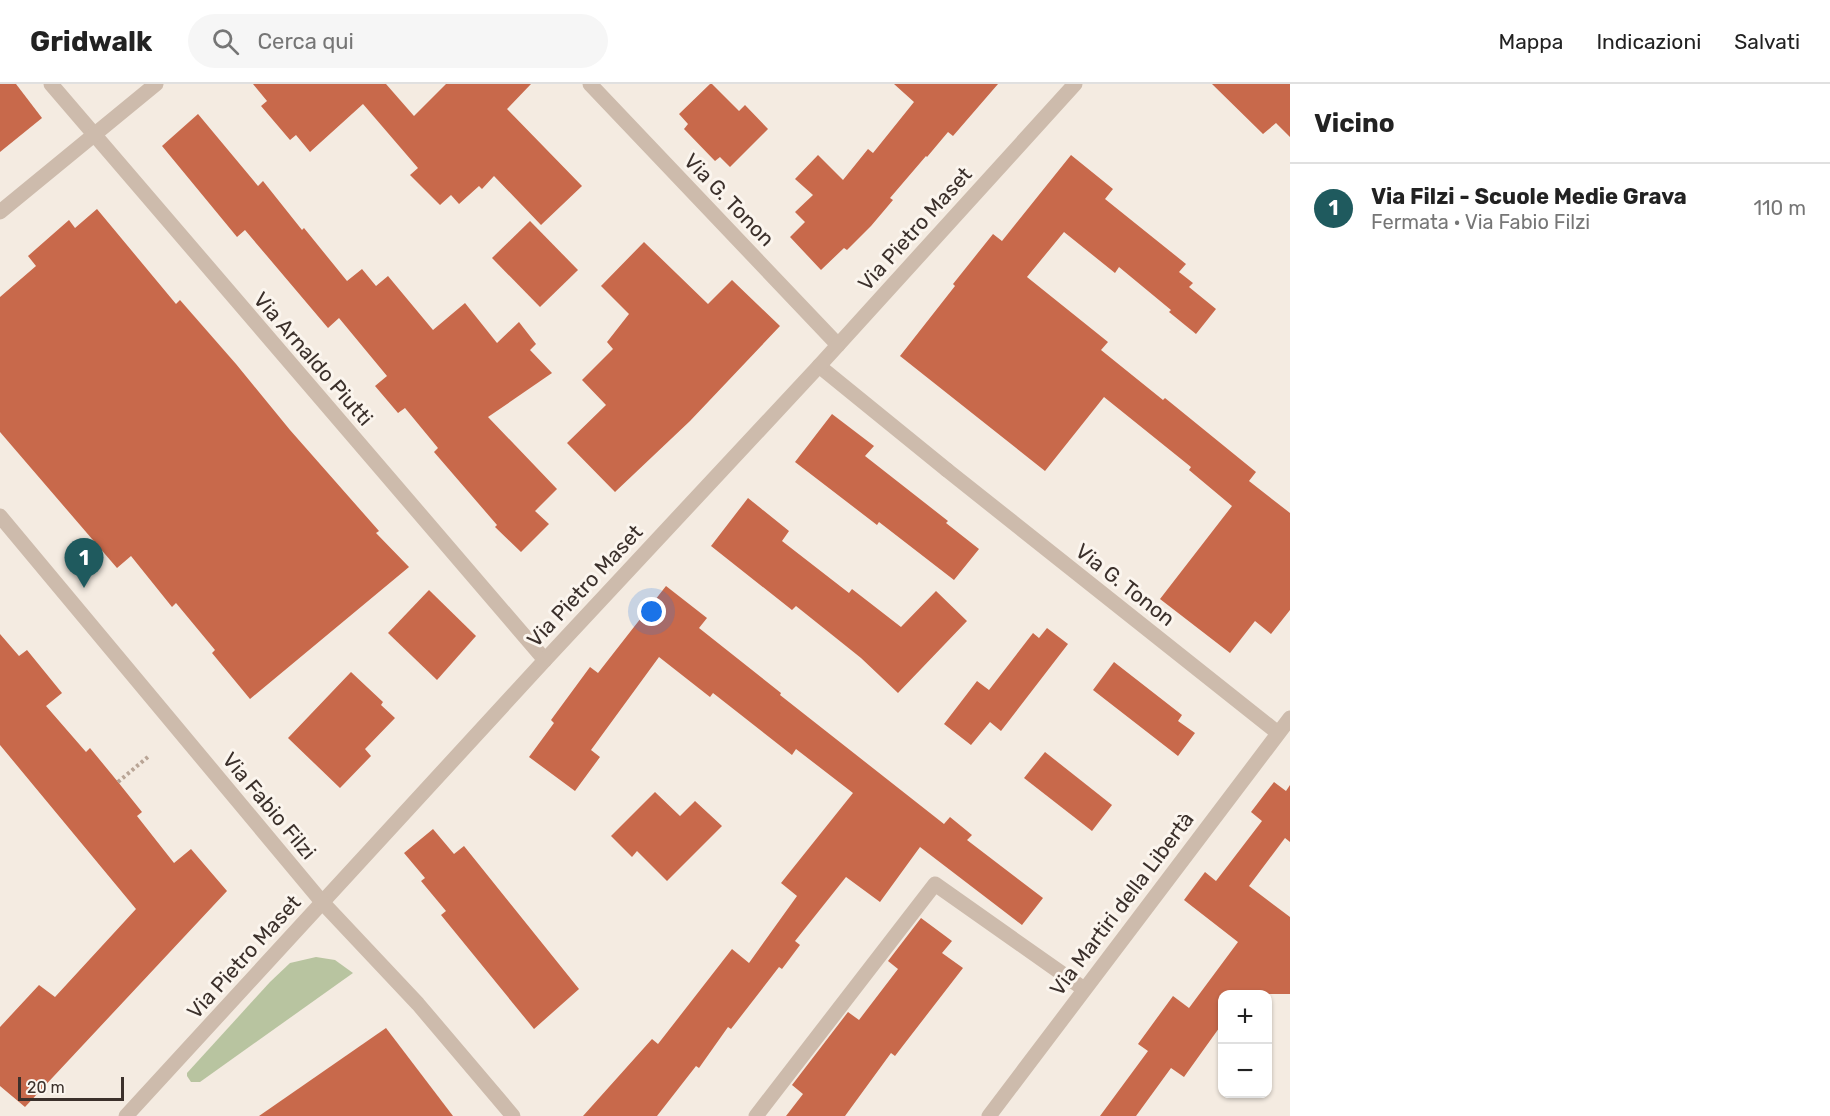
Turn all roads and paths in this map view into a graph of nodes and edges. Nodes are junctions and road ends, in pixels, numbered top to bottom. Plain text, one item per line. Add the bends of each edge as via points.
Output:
1 (51, 84) edge
2 (156, 84) edge
3 (590, 84) edge
4 (1075, 84) edge
5 (94, 136) junction
6 (0, 212) edge
7 (838, 345) junction
8 (819, 366) junction
9 (0, 516) edge
10 (544, 660) junction
11 (1290, 718) edge
12 (1278, 734) junction
13 (149, 756) dead end
14 (118, 782) dead end
15 (322, 902) junction
16 (1084, 989) junction
17 (126, 1116) edge
18 (513, 1116) edge
19 (756, 1116) edge
20 (989, 1116) edge

1 - 5 street, Via Arnaldo Piutti
2 - 5 street
3 - 7 street, Via G. Tonon
4 - 7 street, Via Pietro Maset
5 - 6 street
5 - 10 street, Via Arnaldo Piutti
7 - 8 street, Via Pietro Maset
8 - 10 street, Via Pietro Maset
8 - 12 street, Via G. Tonon
9 - 15 street, Via Fabio Filzi
10 - 15 street, Via Pietro Maset
11 - 12 street, Via Martiri della Libertà
12 - 16 street, Via Martiri della Libertà
13 - 14 path
15 - 17 street, Via Pietro Maset
15 - 18 street, Via Fabio Filzi via 418,1004
16 - 19 street via 935,884
16 - 20 street, Via Martiri della Libertà

